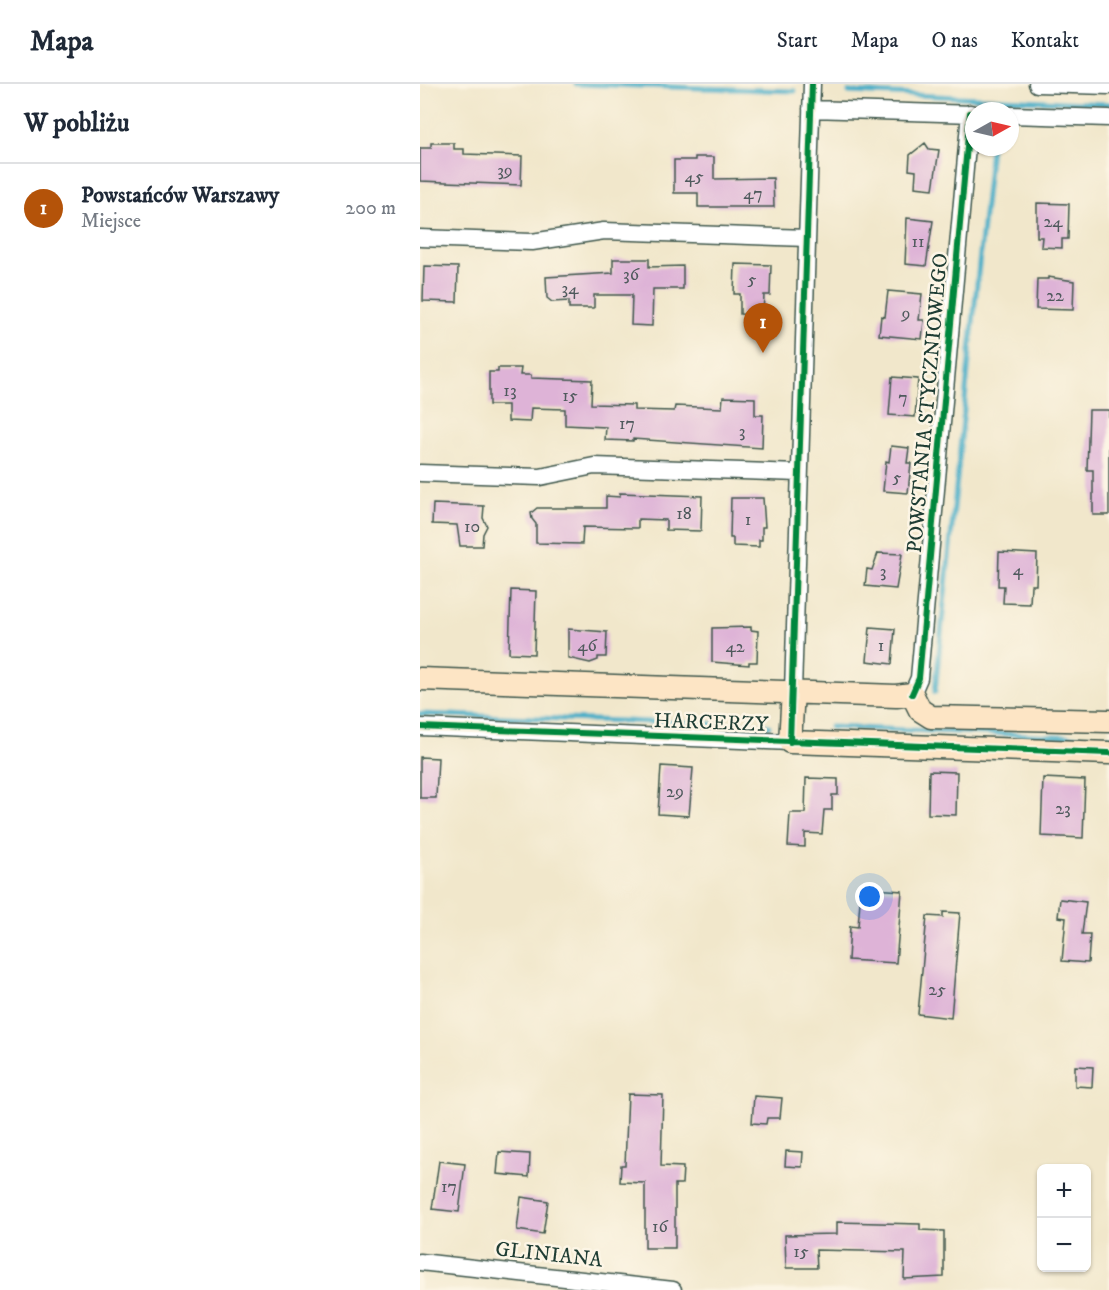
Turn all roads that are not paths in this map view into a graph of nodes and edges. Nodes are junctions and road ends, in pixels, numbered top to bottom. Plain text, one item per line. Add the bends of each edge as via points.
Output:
1 (812, 84) edge
2 (1037, 84) edge
3 (1109, 86) edge
4 (812, 109) junction
5 (965, 113) edge
6 (1019, 115) edge
7 (1109, 118) edge
8 (968, 156) edge
9 (420, 238) edge
10 (807, 238) junction
11 (420, 473) edge
12 (799, 473) junction
13 (420, 679) edge
14 (793, 692) junction
15 (912, 694) junction
16 (1109, 721) edge
17 (420, 727) edge
18 (790, 742) junction
19 (1109, 753) edge
20 (420, 1262) edge
21 (673, 1290) edge

1 - 4 street
2 - 3 street
4 - 5 street
4 - 10 street
6 - 7 street
8 - 15 street, POWSTANIA STYCZNIOWEGO via 919,678
9 - 10 street via 532,242 604,231
10 - 12 street
11 - 12 street via 540,477 594,466
12 - 14 street
13 - 14 street, HARCERZY
14 - 15 street, HARCERZY
14 - 18 street
15 - 16 street via 920,710 931,717
17 - 18 street, HARCERZY
18 - 19 street, HARCERZY
20 - 21 street, GLINIANA

